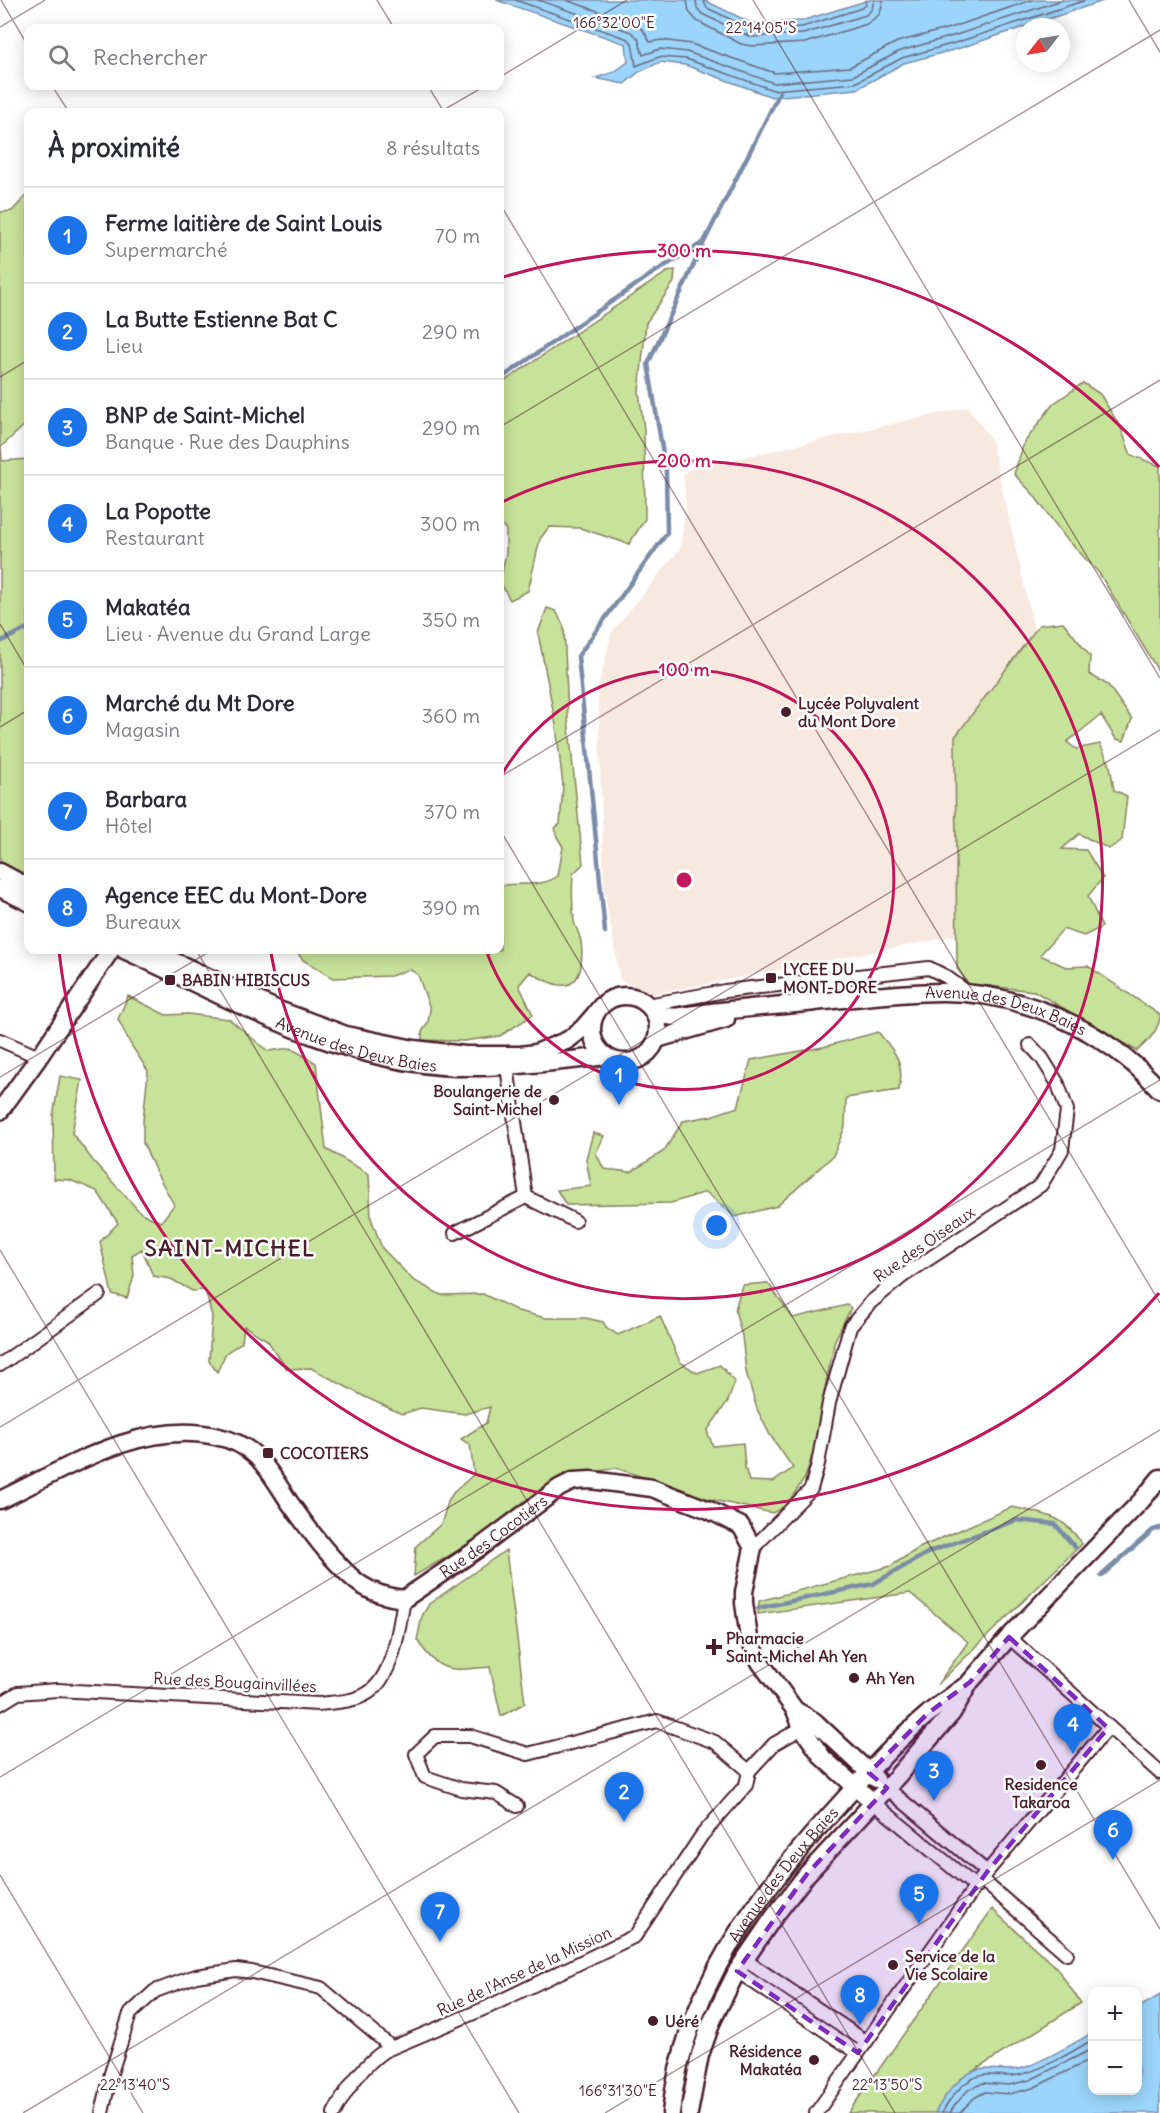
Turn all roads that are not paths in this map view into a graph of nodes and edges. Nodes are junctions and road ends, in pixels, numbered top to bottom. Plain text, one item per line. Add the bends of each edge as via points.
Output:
1 (0, 872) edge
2 (24, 885) edge
3 (0, 888) edge
4 (24, 900) edge
5 (108, 954) edge
6 (132, 954) edge
7 (157, 954) edge
8 (971, 994) junction
9 (830, 1001) junction
10 (651, 1009) junction
11 (596, 1013) junction
12 (657, 1039) junction
13 (0, 1040) edge
14 (1030, 1045) dead end
15 (606, 1056) junction
16 (39, 1057) junction
17 (507, 1067) junction
18 (1160, 1090) edge
19 (0, 1111) edge
20 (526, 1197) junction
21 (575, 1221) dead end
22 (455, 1233) dead end
23 (99, 1294) dead end
24 (0, 1365) edge
25 (1160, 1478) edge
26 (0, 1500) edge
27 (753, 1548) junction
28 (404, 1599) junction
29 (1009, 1636) junction
30 (969, 1682) junction
31 (0, 1704) edge
32 (795, 1710) junction
33 (802, 1728) junction
34 (1108, 1728) junction
35 (749, 1772) junction
36 (869, 1773) junction
37 (1160, 1773) edge
38 (855, 1787) junction
39 (887, 1788) junction
40 (874, 1803) junction
41 (517, 1806) dead end
42 (981, 1879) junction
43 (1067, 1954) dead end
44 (741, 1966) junction
45 (865, 2041) junction
46 (391, 2047) junction
47 (858, 2053) junction
48 (102, 2113) edge
49 (334, 2113) edge
50 (671, 2113) edge
51 (689, 2113) edge
52 (816, 2113) edge

1 - 2 main road
3 - 4 main road
5 - 16 main road
6 - 17 main road, Avenue des Deux Baies via 291,1028 344,1047 424,1063
7 - 11 main road, Avenue des Deux Baies via 276,1010 346,1035 414,1049 465,1055 536,1053 568,1040
8 - 9 main road, Avenue des Deux Baies via 908,992
8 - 10 street via 929,968 725,991
8 - 18 main road, Avenue des Deux Baies via 1029,1006 1080,1028 1104,1042
9 - 10 main road, Avenue des Deux Baies via 675,1017
9 - 12 main road, Avenue des Deux Baies via 746,1014
10 - 11 main road, Avenue des Deux Baies via 639,999 620,997 602,1005
10 - 12 main road
11 - 15 main road via 594,1041
12 - 15 main road, Avenue des Deux Baies via 645,1056 635,1061 615,1061
13 - 16 street
14 - 27 street, Rue des Oiseaux via 1059,1084 1067,1110 1062,1150 1041,1185 903,1275 850,1327 811,1489
15 - 17 main road, Avenue des Deux Baies
16 - 19 main road
17 - 20 street
20 - 21 street
20 - 22 street
23 - 24 street
25 - 29 main road, Avenue des Deux Baies
26 - 28 main road via 115,1446 167,1433 211,1435 245,1446 261,1460 322,1546 353,1580 375,1593
27 - 28 main road, Rue des Cocotiers via 741,1526 725,1516 652,1488 596,1480 573,1481
27 - 32 main road via 744,1592 749,1638 760,1662
28 - 31 street, Rue des Bougainvillées via 393,1652 381,1678 368,1693 352,1700 319,1704 57,1690 18,1693
29 - 30 main road, Avenue des Deux Baies
29 - 34 street
30 - 36 main road, Avenue des Deux Baies via 927,1714
30 - 39 main road, Avenue des Deux Baies via 952,1713
32 - 33 main road
32 - 36 main road via 813,1721
33 - 35 street, Rue de l'Anse de la Mission via 774,1744
33 - 38 main road via 823,1758
34 - 37 street
34 - 42 street
35 - 41 street via 715,1742 657,1721 528,1754 470,1736 435,1736 416,1754 425,1777 461,1789 496,1794
35 - 46 street, Rue de l'Anse de la Mission via 746,1785 702,1835 635,1936 477,2012
36 - 38 main road, Avenue des Deux Baies
36 - 39 main road
38 - 40 main road
38 - 50 main road, Avenue des Deux Baies via 778,1875 731,1942 691,2025
39 - 40 main road, Avenue des Deux Baies
39 - 42 street
40 - 42 street
40 - 44 main road, Avenue des Deux Baies via 807,1874
42 - 43 street
42 - 45 street
44 - 45 street
44 - 47 street
44 - 51 main road, Avenue des Deux Baies via 712,2021 700,2055
45 - 47 street
46 - 48 street via 321,1988 236,1970 196,1976 155,1991 130,2014
46 - 49 street, Rue de l'Anse de la Mission via 362,2071
47 - 52 street

